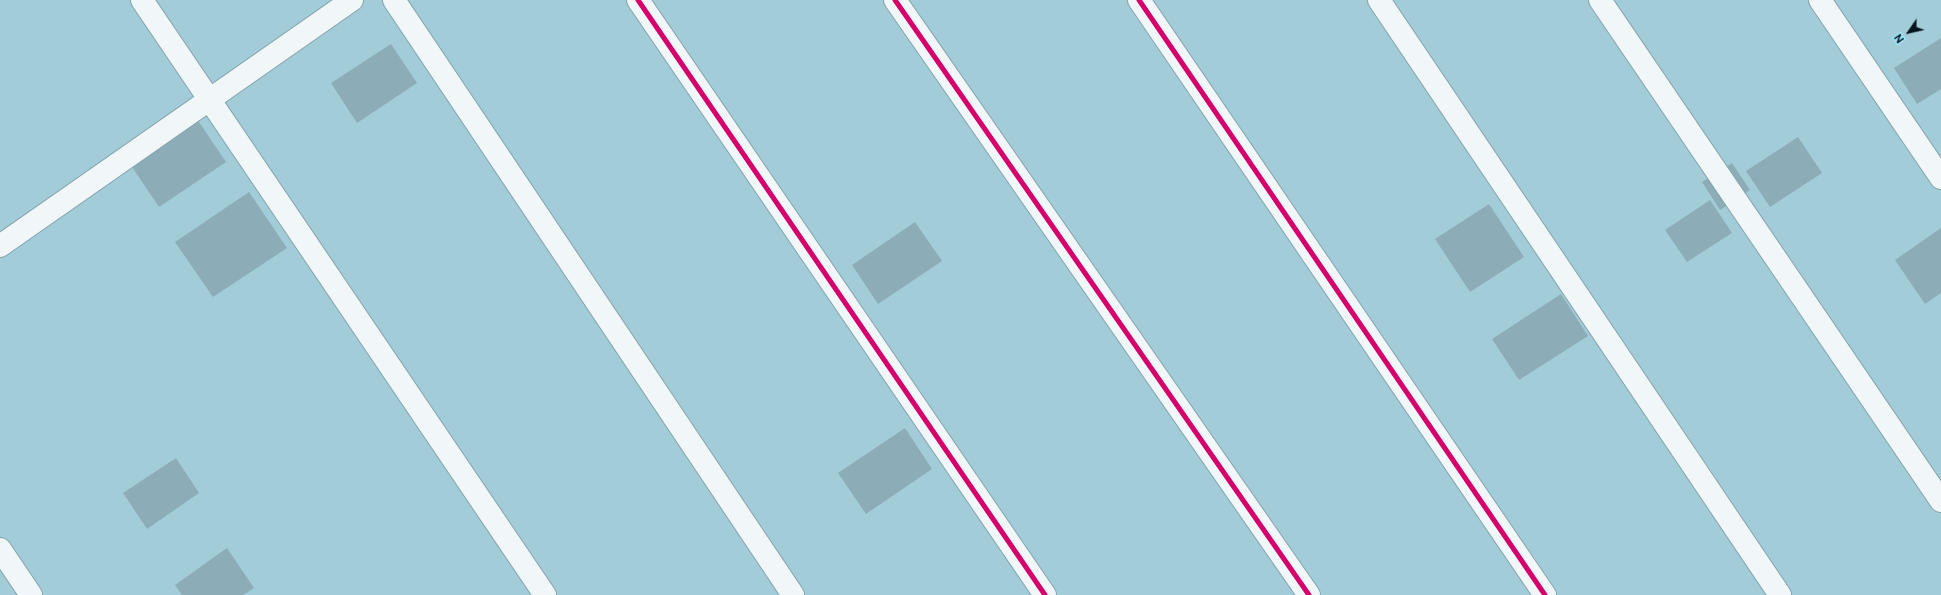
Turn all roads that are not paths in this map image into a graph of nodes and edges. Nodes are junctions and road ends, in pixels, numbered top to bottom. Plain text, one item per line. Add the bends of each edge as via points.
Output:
1 (142, 0) edge
2 (352, 0) edge
3 (394, 0) edge
4 (638, 0) edge
5 (895, 0) edge
6 (1139, 0) edge
7 (1379, 0) edge
8 (1600, 0) edge
9 (1820, 0) edge
10 (210, 99) junction
11 (1941, 178) edge
12 (0, 246) edge
13 (1941, 501) edge
14 (0, 549) edge
15 (31, 595) edge
16 (545, 595) edge
17 (793, 595) edge
18 (1045, 595) edge
19 (1309, 595) edge
20 (1545, 595) edge
21 (1780, 595) edge

1 - 10 street
2 - 10 street
3 - 17 street
4 - 18 street
5 - 19 street
6 - 20 street
7 - 21 street
8 - 13 street
9 - 11 street
10 - 12 street
10 - 16 street
14 - 15 street

